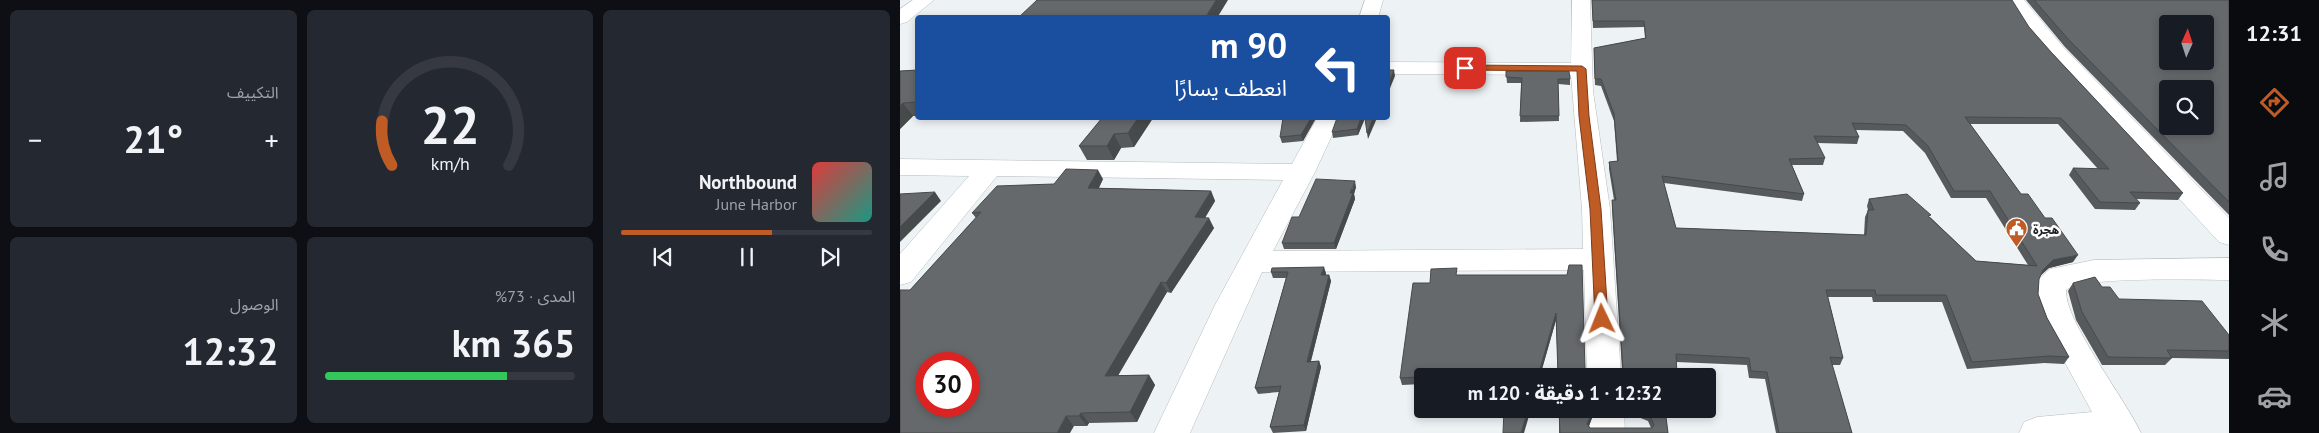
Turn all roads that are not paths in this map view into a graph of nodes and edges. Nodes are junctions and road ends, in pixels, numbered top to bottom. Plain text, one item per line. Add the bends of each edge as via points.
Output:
1 (925, 0) edge
2 (1374, 0) edge
3 (1581, 0) edge
4 (2016, 0) edge
5 (1369, 15) edge
6 (900, 18) edge
7 (1390, 68) edge
8 (1582, 69) junction
9 (1327, 120) edge
10 (900, 168) edge
11 (990, 168) junction
12 (1302, 172) junction
13 (2229, 235) edge
14 (1599, 259) junction
15 (1252, 262) junction
16 (2229, 269) edge
17 (900, 274) edge
18 (1604, 368) edge
19 (2121, 429) edge
20 (1172, 433) edge
21 (2037, 433) edge

1 - 6 street
2 - 5 street
3 - 8 street
4 - 13 street via 2051,49
7 - 8 street
8 - 14 street
9 - 12 street
10 - 11 street
11 - 12 street
11 - 17 street
12 - 15 street
14 - 15 street
14 - 18 street
15 - 20 street
16 - 19 street via 2094,271 2061,277 2051,286 2050,300 2060,324
19 - 21 street

